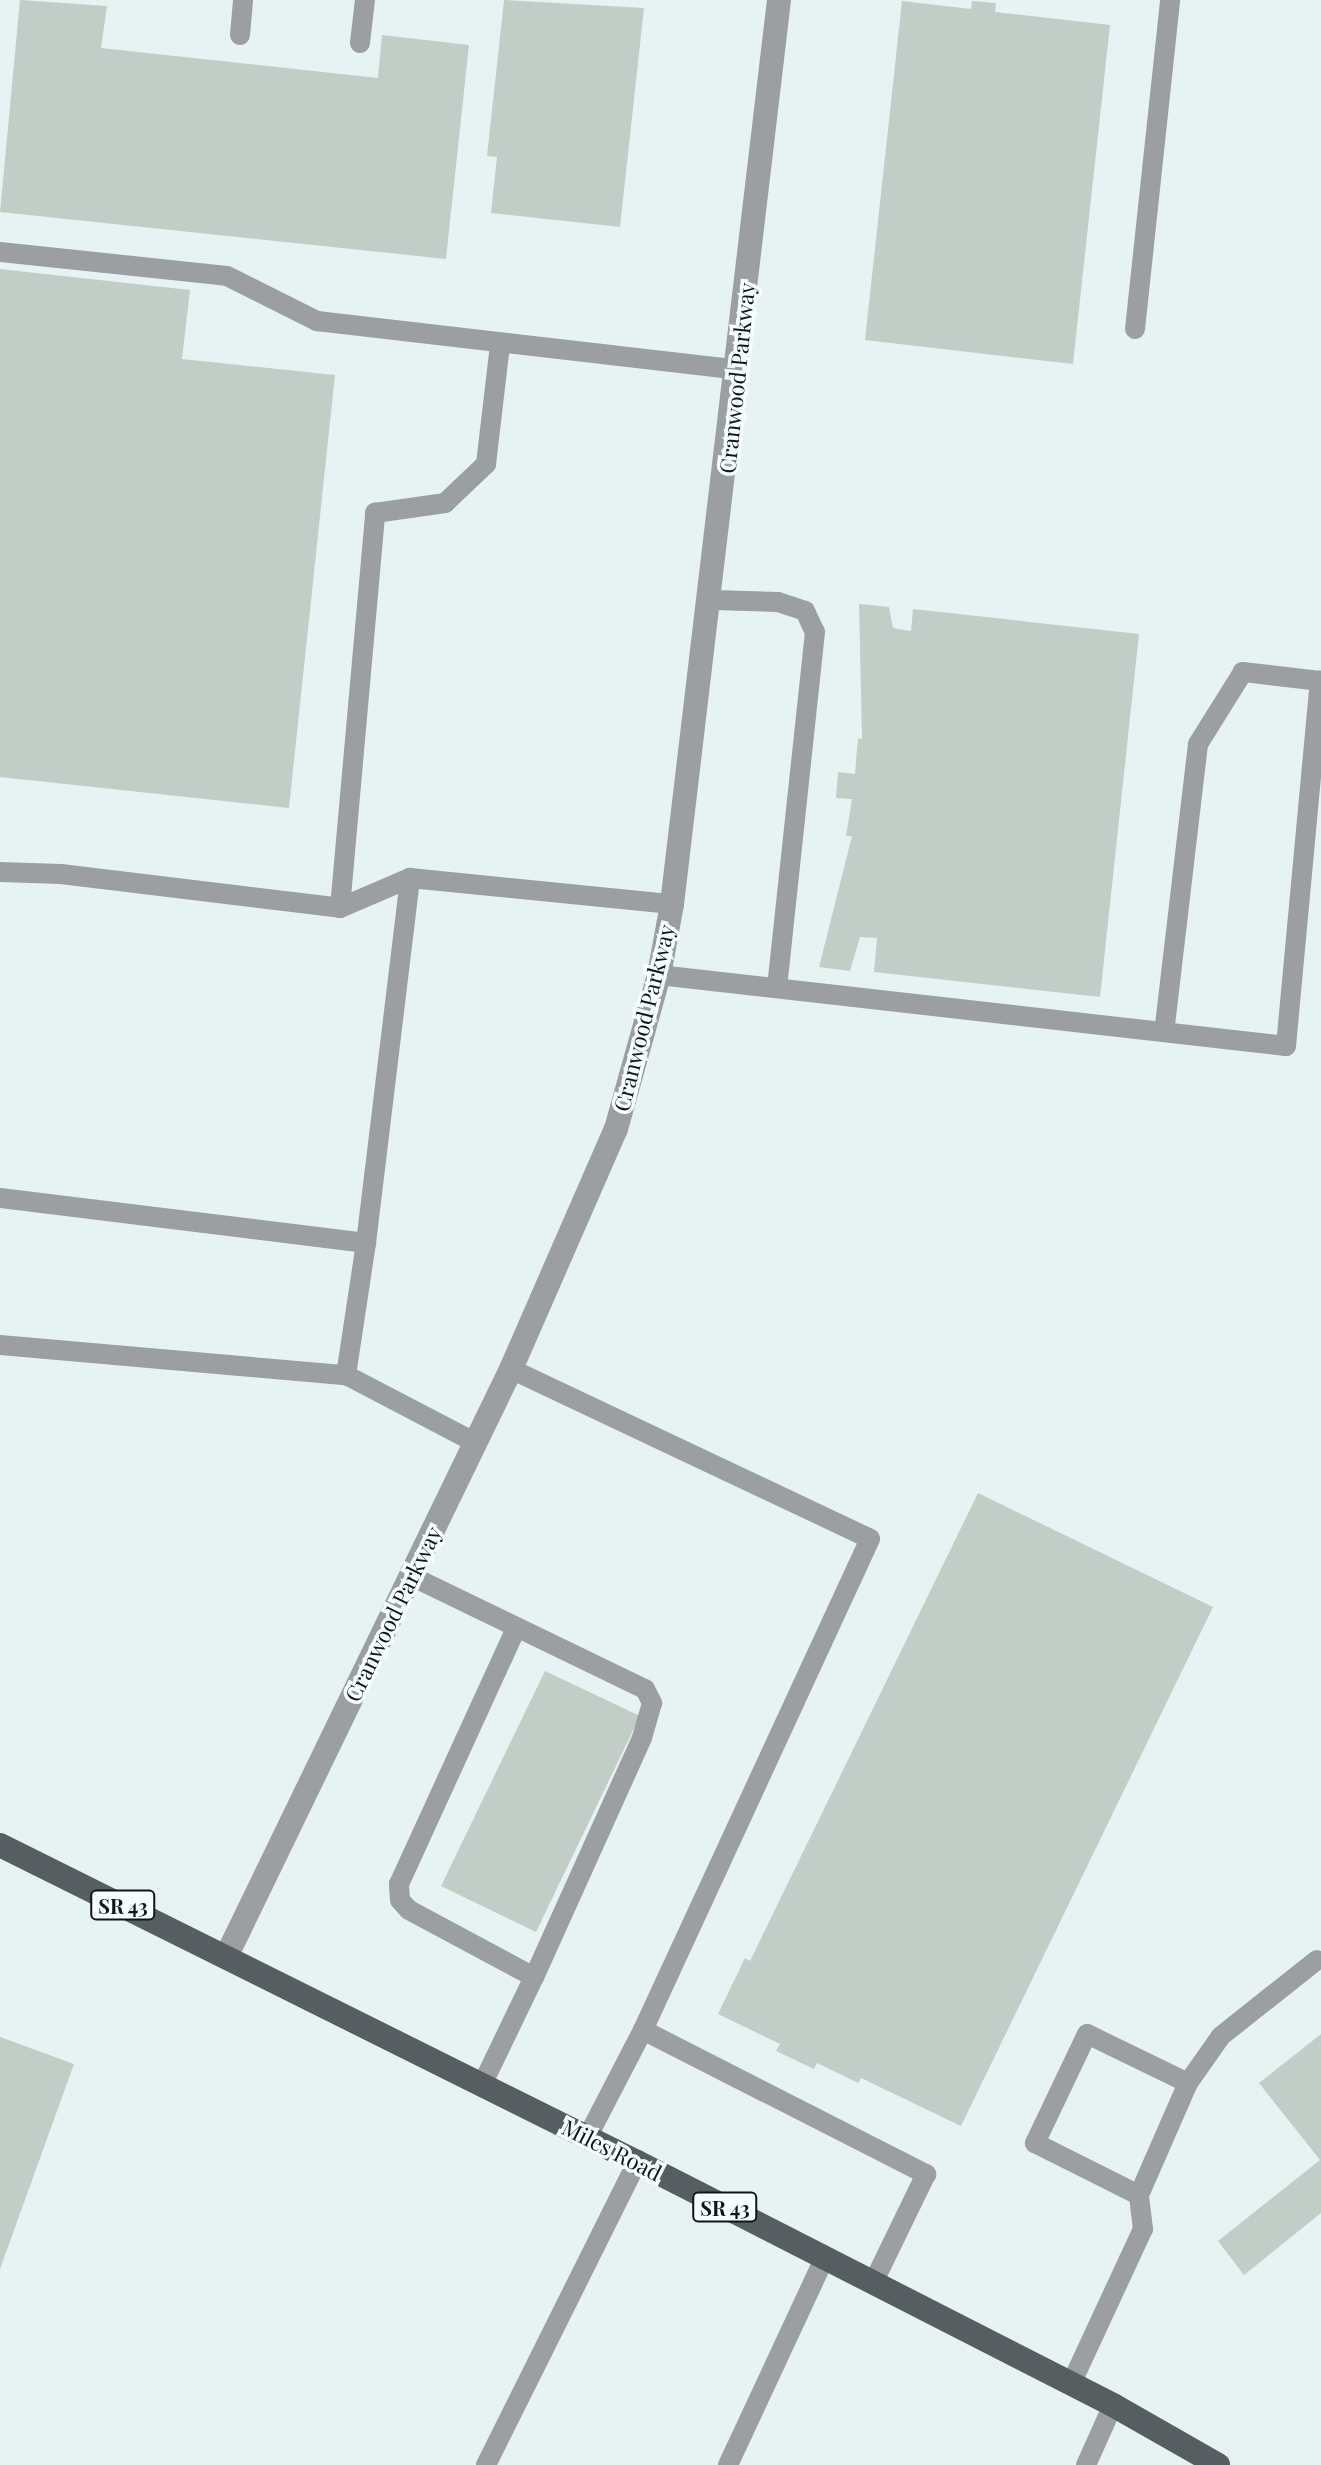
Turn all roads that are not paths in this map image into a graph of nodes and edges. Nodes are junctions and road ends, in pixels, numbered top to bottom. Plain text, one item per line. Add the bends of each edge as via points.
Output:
1 (243, 0) edge
2 (365, 0) edge
3 (779, 0) edge
4 (1170, 0) edge
5 (240, 35) dead end
6 (360, 43) dead end
7 (0, 252) edge
8 (1135, 329) dead end
9 (500, 344) junction
10 (738, 370) junction
11 (712, 600) junction
12 (0, 872) edge
13 (410, 878) junction
14 (672, 904) junction
15 (340, 908) junction
16 (659, 975) junction
17 (777, 986) junction
18 (1164, 1032) junction
19 (0, 1198) edge
20 (366, 1243) junction
21 (0, 1345) edge
22 (511, 1369) junction
23 (346, 1375) junction
24 (476, 1443) junction
25 (411, 1576) junction
26 (516, 1629) junction
27 (0, 1845) edge
28 (227, 1955) junction
29 (1317, 1960) dead end
30 (534, 1977) junction
31 (643, 2030) junction
32 (1188, 2083) junction
33 (482, 2085) junction
34 (587, 2138) junction
35 (637, 2162) junction
36 (1139, 2195) junction
37 (824, 2259) junction
38 (873, 2283) junction
39 (1071, 2384) junction
40 (1113, 2405) junction
41 (486, 2465) edge
42 (728, 2465) edge
43 (1086, 2465) edge
44 (1218, 2465) edge

1 - 5 lane
2 - 6 lane
3 - 10 street, Cranwood Parkway
4 - 8 lane
7 - 9 lane via 227,276 317,321
9 - 10 lane
9 - 15 lane via 486,464 445,503 375,513
10 - 11 street, Cranwood Parkway
11 - 14 street, Cranwood Parkway
11 - 17 lane via 778,602 805,611 815,632
12 - 15 lane via 61,874
13 - 14 lane
13 - 15 lane
13 - 20 lane
14 - 16 street, Cranwood Parkway
16 - 17 lane
16 - 22 street, Cranwood Parkway via 616,1129
17 - 18 lane
18 - 18 lane via 1286,1046 1320,681 1243,672 1198,744
19 - 20 lane
20 - 23 lane
21 - 23 lane
22 - 24 street, Cranwood Parkway
22 - 31 lane via 870,1539
23 - 24 lane
24 - 25 street, Cranwood Parkway
25 - 26 lane
25 - 28 street, Cranwood Parkway
26 - 30 lane via 399,1884 400,1900 409,1910
26 - 30 lane via 645,1689 652,1703 642,1738
27 - 28 main road, Miles Road / SR 43
28 - 33 main road, Miles Road / SR 43
29 - 32 lane via 1221,2036
30 - 33 lane
31 - 34 lane
31 - 38 lane via 926,2174
32 - 36 lane
32 - 36 lane via 1087,2034 1035,2143
33 - 34 main road, Miles Road / SR 43
34 - 35 main road, Miles Road / SR 43
35 - 37 main road, Miles Road / SR 43
35 - 41 lane
36 - 39 lane via 1143,2229
37 - 38 main road, Miles Road / SR 43
37 - 42 lane
38 - 39 main road, Miles Road / SR 43
39 - 40 main road, Miles Road / SR 43
40 - 43 lane
40 - 44 main road, Miles Road / SR 43

